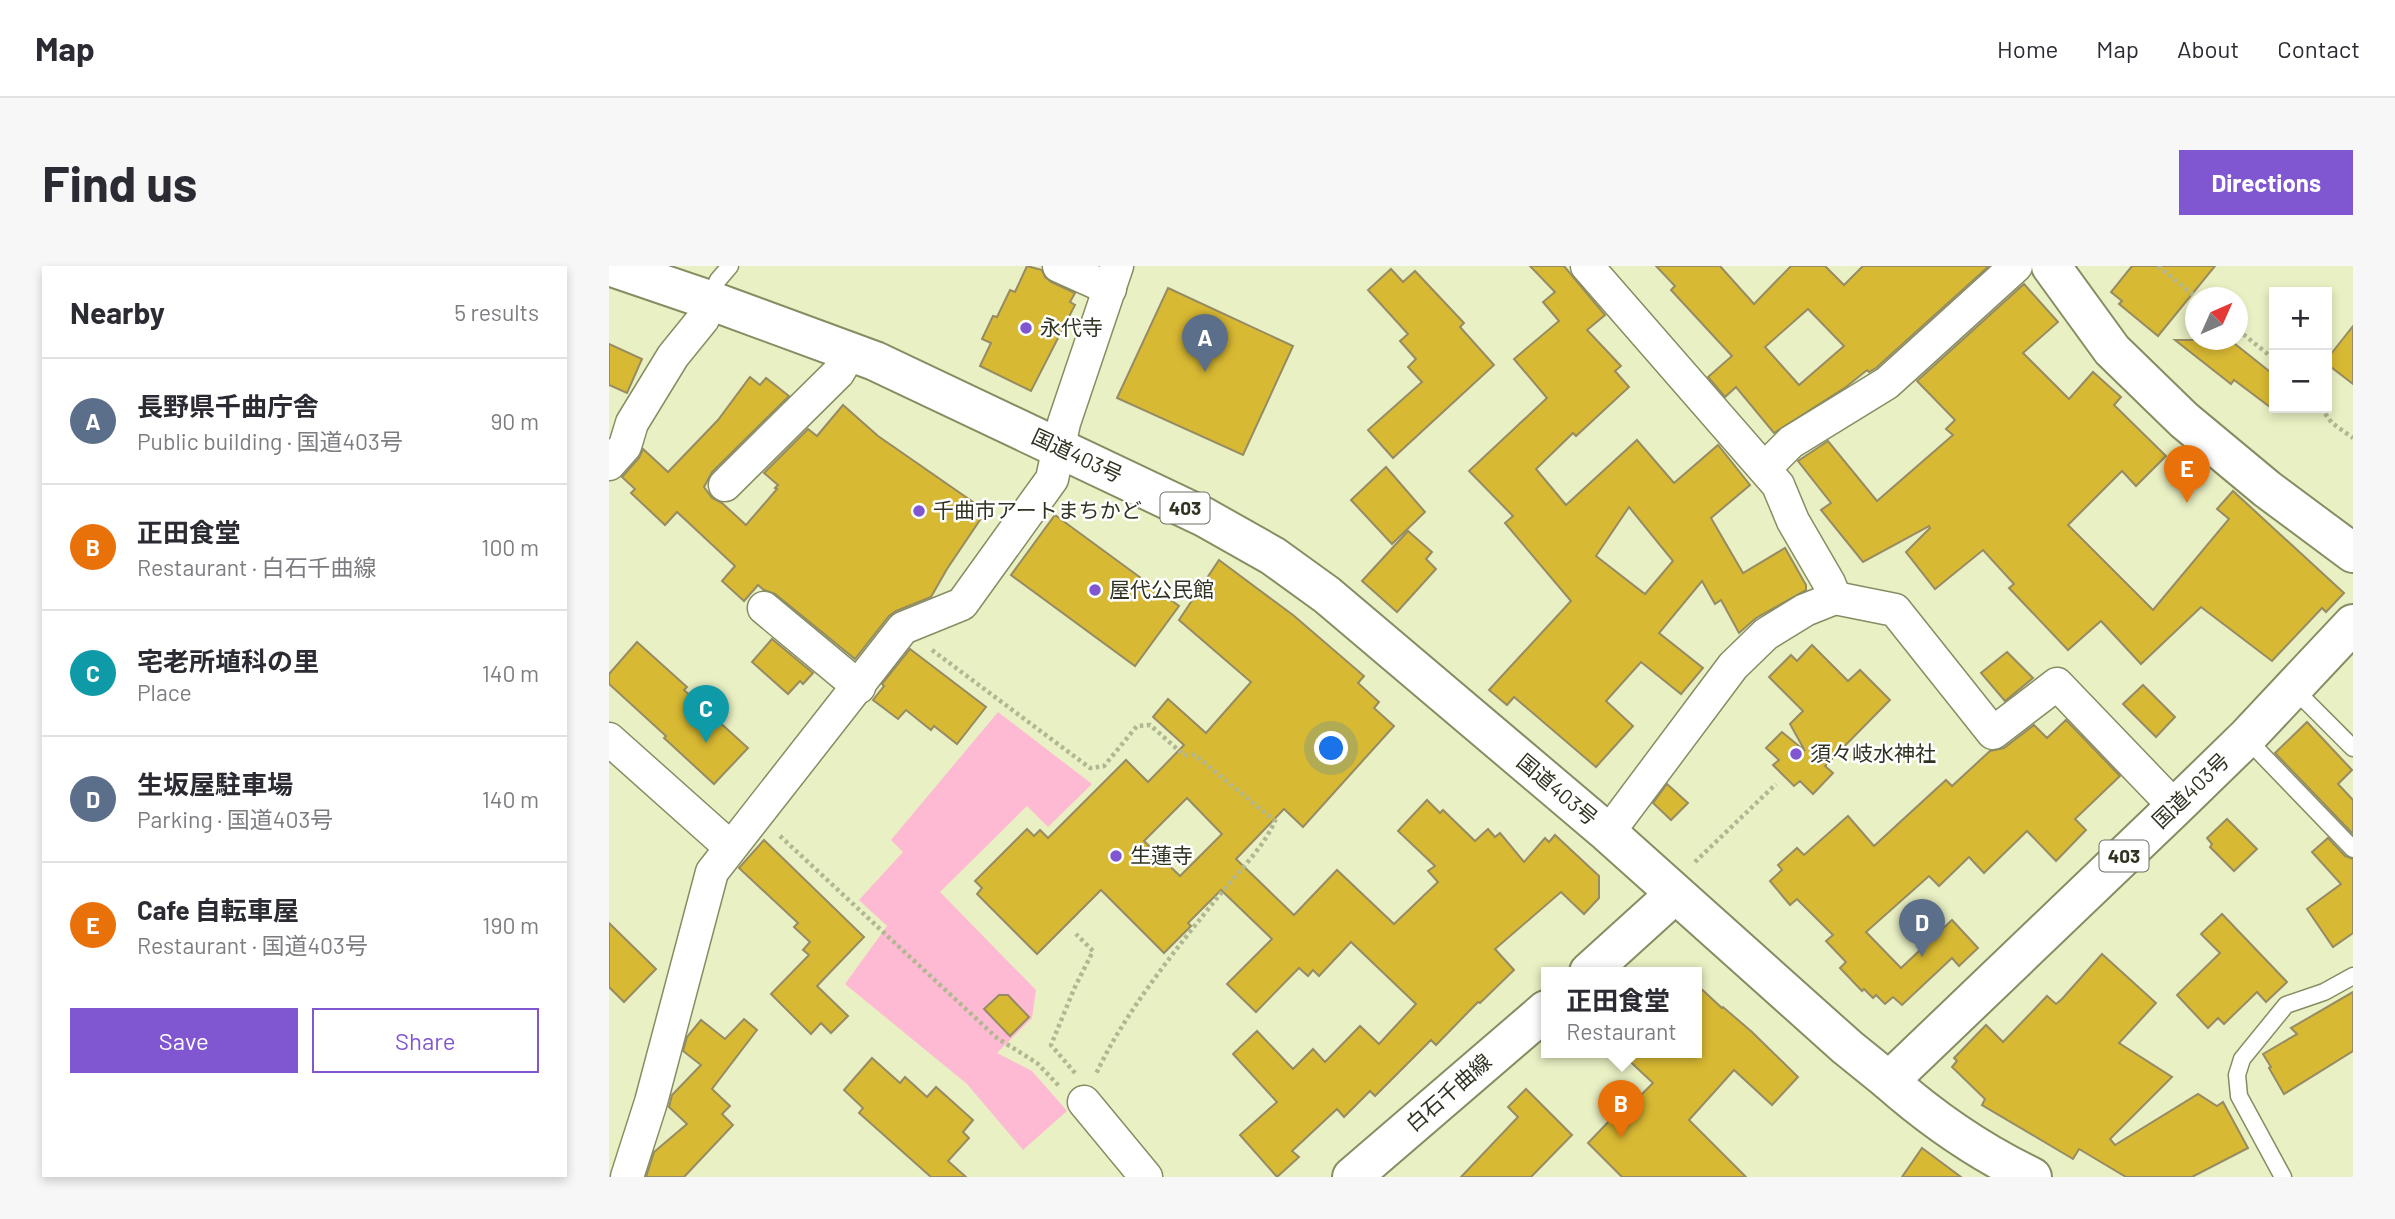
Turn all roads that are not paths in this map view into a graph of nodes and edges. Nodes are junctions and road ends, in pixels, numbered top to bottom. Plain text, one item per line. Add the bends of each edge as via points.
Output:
1 (730, 266) edge
2 (1059, 266) edge
3 (1587, 266) edge
4 (2016, 266) edge
5 (2051, 266) edge
6 (609, 267) edge
7 (1114, 278) edge
8 (709, 300) junction
9 (851, 351) junction
10 (1058, 447) junction
11 (609, 464) edge
12 (1765, 468) junction
13 (725, 485) dead end
14 (2353, 553) edge
15 (1835, 598) junction
16 (765, 608) dead end
17 (2353, 624) edge
18 (859, 687) junction
19 (2293, 688) junction
20 (2246, 738) junction
21 (609, 739) edge
22 (2353, 748) edge
23 (2175, 807) junction
24 (1608, 833) junction
25 (730, 847) junction
26 (2353, 849) edge
27 (1675, 894) junction
28 (1595, 967) edge
29 (2353, 976) edge
30 (1541, 1014) edge
31 (1889, 1081) junction
32 (1088, 1097) road end
33 (627, 1177) edge
34 (1146, 1177) edge
35 (1352, 1177) edge
36 (2032, 1177) edge
37 (2283, 1177) edge

1 - 8 lane via 717,280
2 - 7 street
3 - 12 street
4 - 12 street via 1887,383 1791,442
5 - 14 main road via 2112,350 2183,420
6 - 8 main road, 国道403号 / 403
7 - 10 street
8 - 9 main road, 国道403号 / 403
8 - 11 street via 703,319 673,356 632,423 625,446
9 - 10 main road, 国道403号 / 403
9 - 13 street via 838,373
10 - 18 street via 1052,479 962,604 903,628
10 - 24 main road, 国道403号 / 403 via 1204,517 1273,556 1327,595
12 - 15 street
15 - 23 street via 1895,610 1993,733 2057,684
15 - 24 street via 1805,610 1766,635 1733,666
16 - 18 street
17 - 19 main road, 国道403号 / 403
18 - 25 street
19 - 20 main road, 国道403号 / 403
19 - 22 lane
20 - 23 main road, 国道403号 / 403
20 - 26 lane
21 - 25 street
23 - 31 main road, 国道403号 / 403
24 - 27 main road, 国道403号 / 403
25 - 33 street via 712,872
27 - 28 main road
27 - 31 main road, 国道403号 / 403
29 - 37 lane via 2286,1005 2242,1059 2237,1075 2239,1096
30 - 35 main road, 白石千曲線
31 - 36 main road via 1922,1111
32 - 34 street

